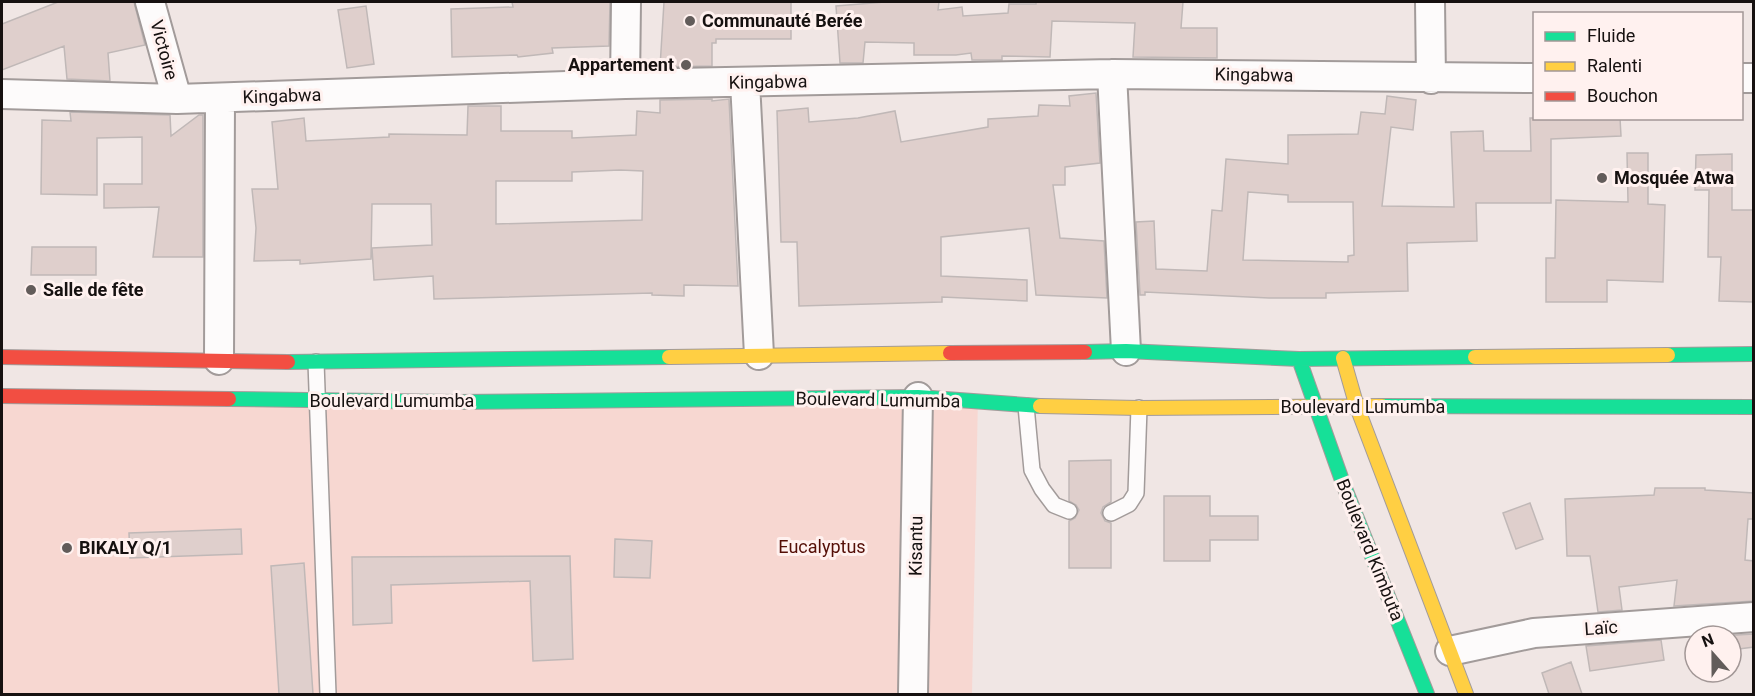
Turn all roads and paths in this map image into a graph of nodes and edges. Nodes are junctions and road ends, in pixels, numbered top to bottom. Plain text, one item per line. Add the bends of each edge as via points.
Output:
1 (150, 2) edge
2 (626, 2) edge
3 (1430, 2) edge
4 (1112, 74) junction
5 (1533, 78) edge
6 (1431, 79) junction
7 (745, 82) junction
8 (625, 84) junction
9 (2, 94) edge
10 (220, 98) junction
11 (177, 99) junction
12 (1126, 351) junction
13 (1754, 354) edge
14 (759, 355) junction
15 (2, 357) edge
16 (1343, 358) junction
17 (1299, 359) junction
18 (219, 360) junction
19 (316, 362) junction
20 (2, 396) edge
21 (918, 398) junction
22 (317, 400) junction
23 (1026, 406) junction
24 (1314, 406) junction
25 (1357, 407) junction
26 (1754, 407) edge
27 (1139, 408) junction
28 (1070, 511) dead end
29 (1111, 513) dead end
30 (1754, 617) edge
31 (1450, 651) junction
32 (328, 694) edge
33 (914, 694) edge
34 (1427, 694) edge
35 (1466, 694) edge

1 - 11 street, Victoire
2 - 8 street
3 - 6 street
4 - 6 street, Kingabwa
4 - 7 street, Kingabwa
4 - 12 street
5 - 6 street, Kingabwa
7 - 8 street, Kingabwa
7 - 14 street
8 - 10 street, Kingabwa
9 - 11 street, Kingabwa
10 - 11 street, Kingabwa
10 - 18 street
12 - 14 main road
12 - 17 main road
13 - 16 main road
14 - 19 main road
15 - 18 main road
16 - 17 main road
16 - 25 main road, Boulevard Kimbuta
17 - 24 main road, Boulevard Kimbuta
18 - 19 main road
19 - 22 lane
20 - 22 main road, Boulevard Lumumba
21 - 22 main road, Boulevard Lumumba
21 - 23 main road, Boulevard Lumumba
21 - 33 street, Kisantu
22 - 32 lane
23 - 27 main road, Boulevard Lumumba
23 - 28 lane via 1032,470 1054,505
24 - 25 main road, Boulevard Lumumba
24 - 27 main road, Boulevard Lumumba
24 - 34 main road, Boulevard Kimbuta
25 - 26 main road, Boulevard Lumumba
25 - 31 main road, Boulevard Kimbuta
27 - 29 lane via 1136,493 1130,504
30 - 31 street, Laïc via 1534,633
31 - 35 main road, Boulevard Kimbuta

